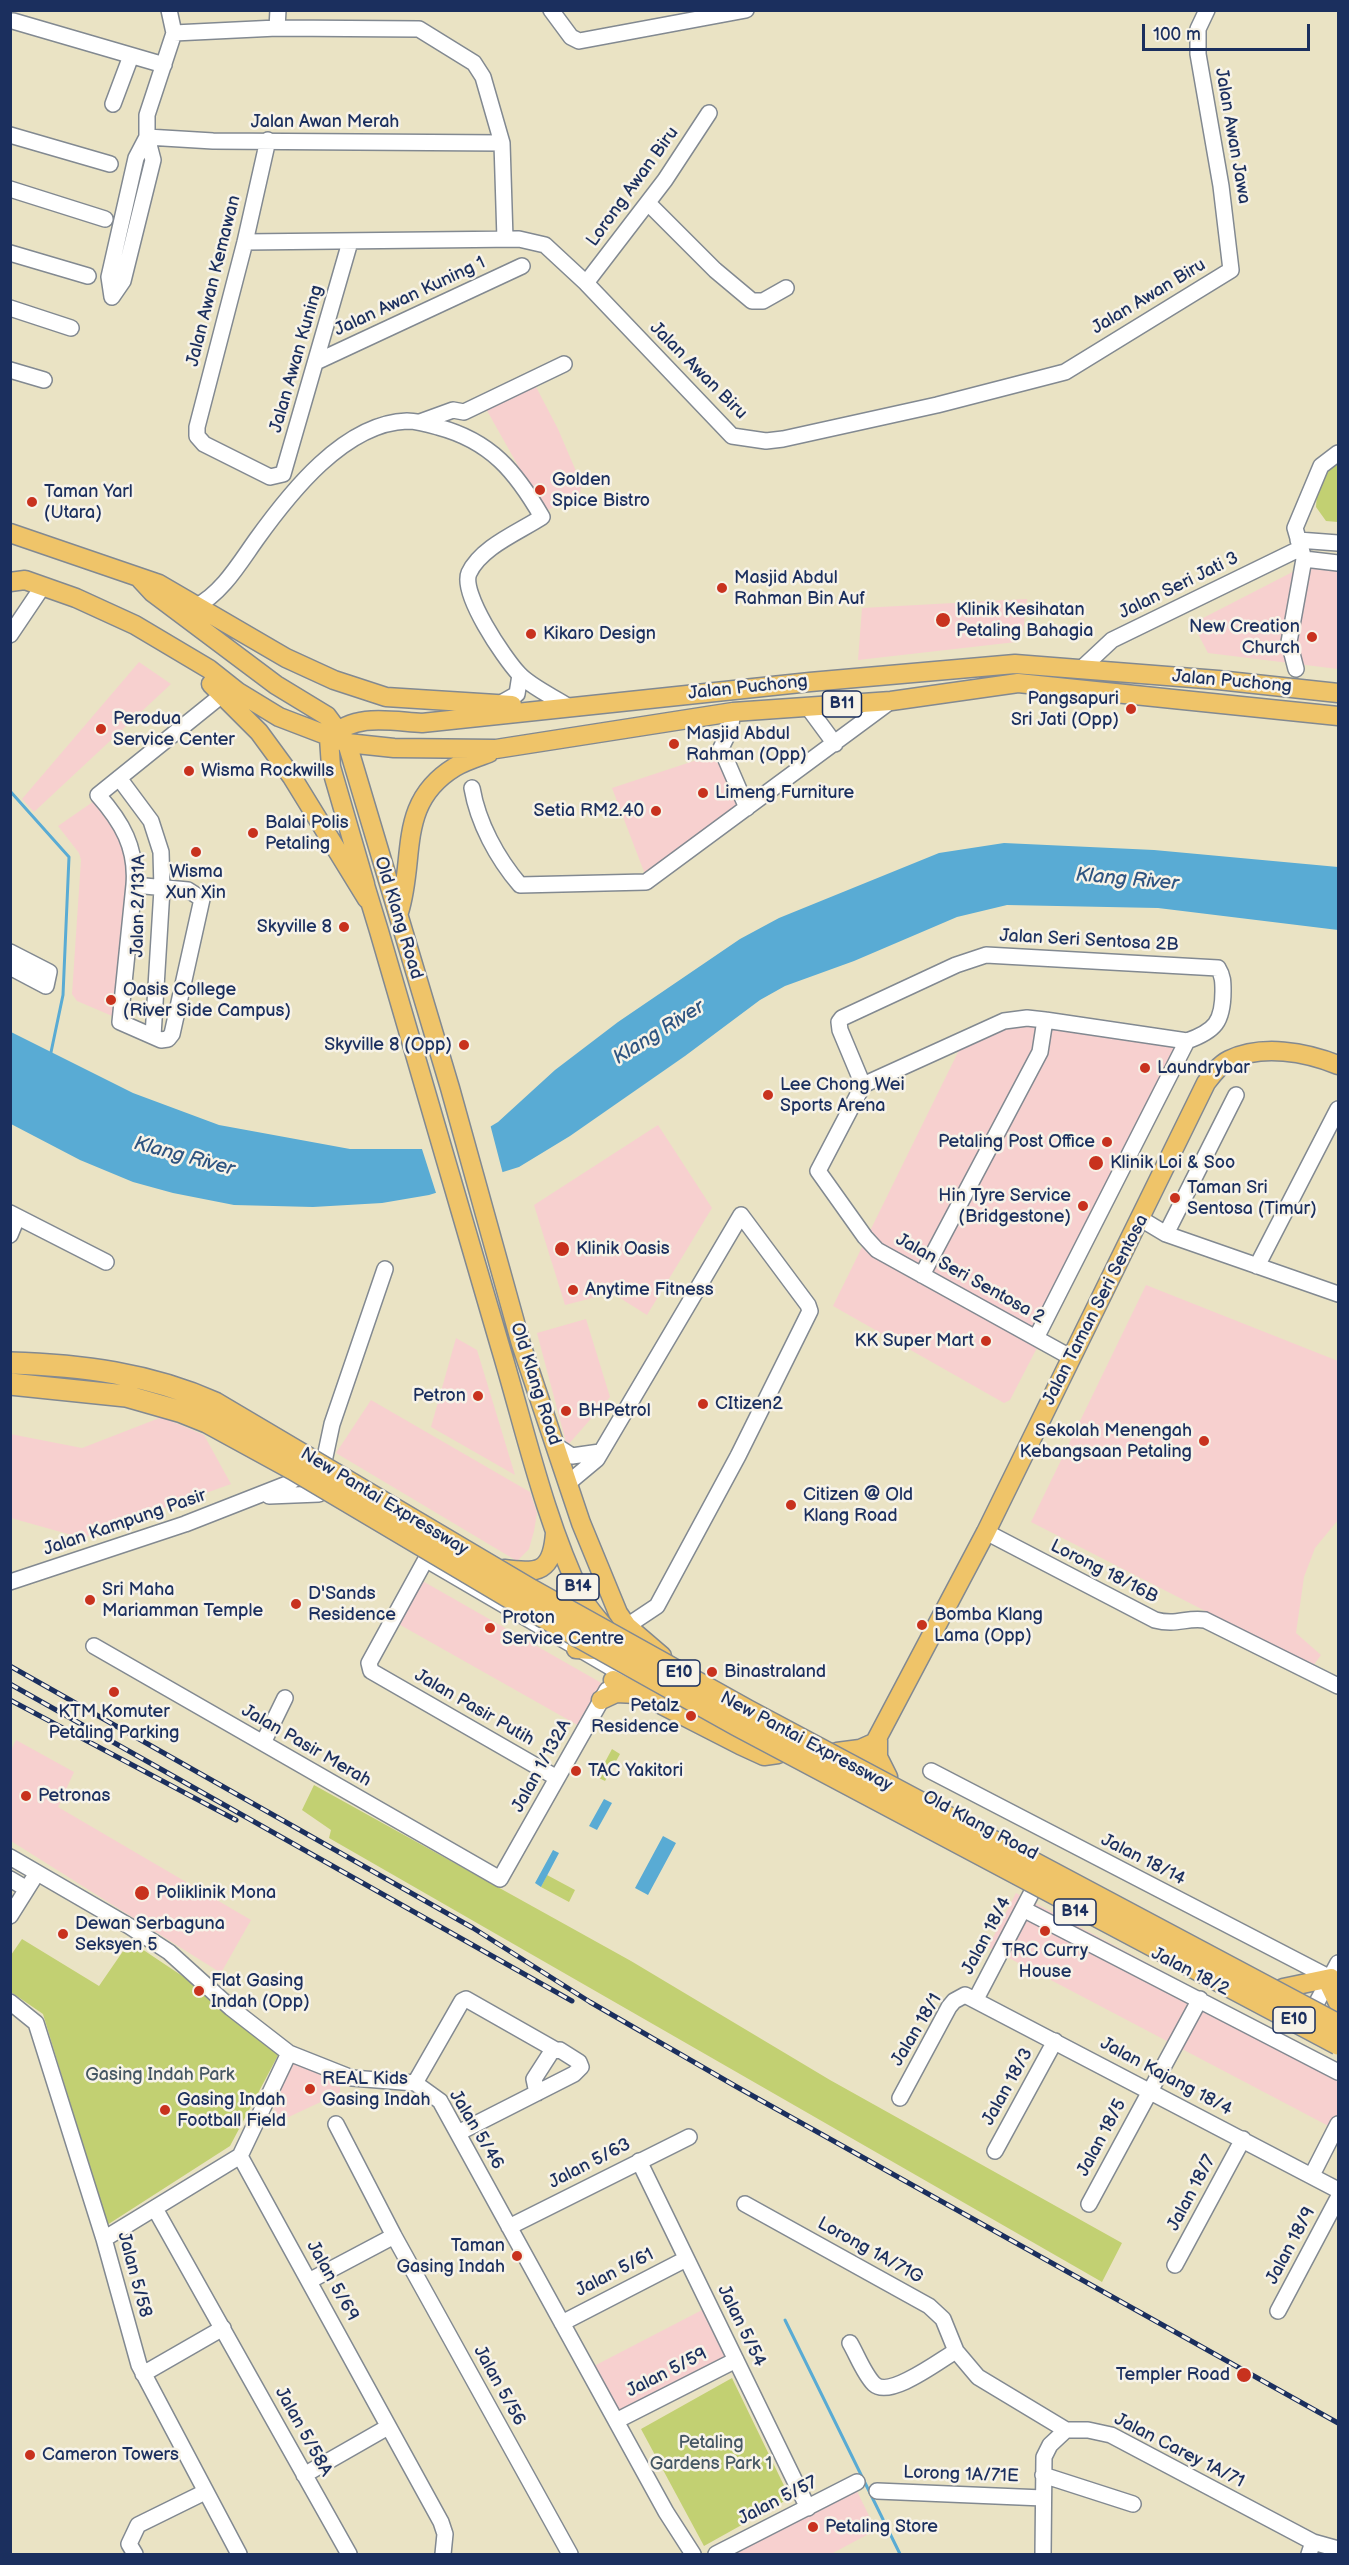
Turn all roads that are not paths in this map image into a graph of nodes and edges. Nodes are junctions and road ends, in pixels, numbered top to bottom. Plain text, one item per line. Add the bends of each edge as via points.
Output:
1 (169, 10) edge
2 (278, 10) edge
3 (551, 10) edge
4 (746, 10) edge
5 (1207, 10) edge
6 (688, 16) edge
7 (12, 20) edge
8 (278, 28) junction
9 (174, 33) junction
10 (131, 56) junction
11 (164, 65) junction
12 (113, 104) dead end
13 (709, 113) dead end
14 (10, 135) edge
15 (147, 136) junction
16 (268, 140) junction
17 (502, 143) junction
18 (110, 164) dead end
19 (10, 189) edge
20 (648, 203) junction
21 (105, 219) dead end
22 (504, 239) junction
23 (245, 242) junction
24 (350, 242) junction
25 (10, 253) edge
26 (522, 266) dead end
27 (1231, 270) joint
28 (88, 276) dead end
29 (586, 283) junction
30 (786, 288) dead end
31 (112, 297) dead end
32 (10, 308) edge
33 (71, 328) dead end
34 (316, 362) junction
35 (564, 364) dead end
36 (10, 370) edge
37 (44, 380) dead end
38 (464, 412) junction
39 (420, 423) junction
40 (465, 438) junction
41 (1338, 453) edge
42 (270, 477) joint
43 (10, 533) edge
44 (1338, 543) edge
45 (1301, 549) junction
46 (1338, 563) edge
47 (15, 577) edge
48 (140, 579) junction
49 (43, 586) junction
50 (195, 607) junction
51 (24, 614) junction
52 (10, 626) edge
53 (143, 630) junction
54 (10, 635) edge
55 (1081, 669) junction
56 (1296, 669) dead end
57 (520, 675) junction
58 (1338, 693) edge
59 (222, 695) junction
60 (891, 701) junction
61 (501, 703) junction
62 (807, 706) junction
63 (569, 707) junction
64 (544, 709) junction
65 (732, 712) junction
66 (1338, 716) edge
67 (338, 737) junction
68 (835, 744) junction
69 (496, 749) junction
70 (119, 778) junction
71 (472, 788) dead end
72 (747, 808) junction
73 (134, 885) junction
74 (162, 889) junction
75 (371, 905) junction
76 (398, 916) junction
77 (10, 952) edge
78 (10, 967) edge
79 (1045, 1020) junction
80 (153, 1036) junction
81 (1187, 1041) junction
82 (1338, 1065) edge
83 (863, 1085) junction
84 (1236, 1095) dead end
85 (1338, 1109) edge
86 (14, 1216) edge
87 (1141, 1219) junction
88 (1166, 1234) junction
89 (10, 1235) edge
90 (106, 1262) dead end
91 (1257, 1266) junction
92 (385, 1269) dead end
93 (922, 1275) junction
94 (1338, 1294) edge
95 (1036, 1338) junction
96 (1072, 1358) junction
97 (10, 1363) edge
98 (10, 1384) edge
99 (555, 1445) junction
100 (600, 1452) junction
101 (325, 1457) junction
102 (308, 1469) junction
103 (567, 1484) junction
104 (319, 1494) junction
105 (251, 1497) junction
106 (555, 1529) junction
107 (986, 1533) junction
108 (426, 1559) junction
109 (504, 1569) junction
110 (10, 1582) edge
111 (489, 1598) junction
112 (620, 1632) junction
113 (94, 1646) dead end
114 (576, 1649) junction
115 (615, 1676) junction
116 (1338, 1686) edge
117 (644, 1696) junction
118 (285, 1698) dead end
119 (670, 1699) junction
120 (601, 1700) junction
121 (878, 1741) junction
122 (263, 1743) junction
123 (837, 1752) junction
124 (778, 1754) junction
125 (864, 1764) junction
126 (931, 1771) dead end
127 (557, 1778) junction
128 (888, 1778) junction
129 (849, 1791) junction
130 (10, 1857) edge
131 (37, 1873) junction
132 (10, 1879) edge
133 (500, 1879) joint
134 (27, 1889) junction
135 (1033, 1890) junction
136 (1023, 1909) junction
137 (10, 1916) edge
138 (1334, 1976) edge
139 (1283, 1988) junction
140 (1250, 1995) junction
141 (976, 1999) junction
142 (1200, 1999) junction
143 (10, 2002) edge
144 (1338, 2003) edge
145 (1315, 2006) junction
146 (1338, 2017) edge
147 (1338, 2025) edge
148 (1301, 2033) junction
149 (1055, 2041) junction
150 (1338, 2044) edge
151 (554, 2049) junction
152 (289, 2053) junction
153 (1338, 2053) edge
154 (1338, 2058) edge
155 (1338, 2072) edge
156 (415, 2083) junction
157 (1150, 2090) junction
158 (537, 2093) junction
159 (900, 2098) dead end
160 (336, 2124) dead end
161 (1338, 2124) edge
162 (458, 2133) junction
163 (689, 2137) dead end
164 (1243, 2139) junction
165 (995, 2151) dead end
166 (240, 2156) junction
167 (639, 2161) junction
168 (1312, 2175) junction
169 (1338, 2190) edge
170 (1338, 2198) edge
171 (745, 2204) dead end
172 (1089, 2204) dead end
173 (158, 2214) dead end
174 (509, 2227) junction
175 (394, 2236) junction
176 (104, 2239) junction
177 (686, 2259) junction
178 (1175, 2265) dead end
179 (309, 2281) junction
180 (1278, 2312) dead end
181 (562, 2323) junction
182 (224, 2328) junction
183 (850, 2343) dead end
184 (956, 2351) junction
185 (736, 2360) junction
186 (143, 2374) junction
187 (616, 2421) junction
188 (388, 2427) junction
189 (1066, 2430) junction
190 (304, 2475) junction
191 (1043, 2475) junction
192 (857, 2482) dead end
193 (877, 2491) dead end
194 (205, 2492) junction
195 (1043, 2498) junction
196 (1132, 2504) dead end
197 (808, 2508) junction
198 (1311, 2548) edge
199 (1338, 2549) edge
200 (135, 2554) edge
201 (239, 2554) edge
202 (349, 2554) edge
203 (443, 2554) edge
204 (570, 2554) edge
205 (693, 2554) edge
206 (716, 2554) edge
207 (1043, 2554) edge

1 - 9 street
2 - 8 street
3 - 6 street via 571,37 579,41
4 - 6 street
5 - 27 street, Jalan Awan Jawa via 1198,29 1198,54
7 - 10 street
8 - 9 street
8 - 17 street via 419,28 474,63 483,77
9 - 11 street
10 - 11 street
10 - 12 street
11 - 15 street via 147,115
13 - 20 street, Lorong Awan Biru
14 - 18 street
15 - 16 street, Jalan Awan Merah
15 - 31 street via 136,158 109,277
16 - 17 street, Jalan Awan Merah
16 - 23 street, Jalan Awan Kemawan
17 - 22 street
19 - 21 street
20 - 29 street, Lorong Awan Biru
20 - 30 street via 753,301 763,301
22 - 24 street, Jalan Awan Biru
22 - 29 street, Jalan Awan Biru via 543,243
23 - 24 street, Jalan Awan Biru
23 - 42 street, Jalan Awan Kemawan via 196,431 204,444
24 - 34 street, Jalan Awan Kuning
25 - 28 street
26 - 34 street, Jalan Awan Kuning 1
27 - 29 street, Jalan Awan Biru via 1065,372 937,405 766,441 732,436
32 - 33 street
34 - 42 street, Jalan Awan Kuning via 286,467 283,474
35 - 38 street
36 - 37 street
38 - 39 street via 453,410
38 - 40 street via 460,420
39 - 40 street
39 - 50 street via 394,423 375,429 329,457 299,484 219,590
40 - 57 street via 493,453 521,482 542,517 481,556 468,574 467,588 473,603
41 - 45 street via 1321,466 1313,480 1295,528
43 - 48 main road via 99,561
44 - 45 street
45 - 46 street
45 - 55 street, Jalan Seri Jati 3 via 1112,640
45 - 56 street via 1290,642
47 - 49 main road
48 - 50 main road via 159,584
48 - 67 main road via 275,684 327,716
49 - 51 street
49 - 53 main road via 94,605
50 - 61 main road via 286,658 334,680 386,697
51 - 52 street
51 - 54 street
53 - 59 main road
53 - 67 main road via 279,717
55 - 58 main road, Jalan Puchong / B11
55 - 63 main road, Jalan Puchong / B11 via 1015,664
57 - 61 street via 516,694
57 - 63 street
59 - 70 street
59 - 75 main road via 255,727 292,777
60 - 62 main road, Jalan Puchong / B11
60 - 66 main road, Jalan Puchong / B11 via 1018,683
60 - 68 street
61 - 64 main road
62 - 65 main road, Jalan Puchong / B11
62 - 68 street
63 - 64 main road, Jalan Puchong / B11
64 - 67 main road, Jalan Puchong / B11 via 422,723 358,721
65 - 69 main road, Jalan Puchong / B11
65 - 72 street via 730,730 721,748
67 - 69 main road, Jalan Puchong / B11 via 394,748
67 - 75 main road, Old Klang Road via 331,767
67 - 76 main road, Old Klang Road
68 - 72 street
69 - 76 main road via 456,766 419,802 412,819
70 - 73 street via 98,795 123,827 132,846
70 - 74 street, Jalan 2/131A via 144,810 158,837
71 - 72 street via 475,807 504,866 520,885 646,882
73 - 74 street
73 - 80 street via 120,1022
74 - 80 street, Jalan 2/131A
74 - 80 street via 188,890 202,899 172,1034 168,1039
75 - 106 main road, Old Klang Road
76 - 99 main road, Old Klang Road via 493,1250
77 - 78 street via 49,972 45,986
79 - 81 street
79 - 83 street via 1004,1021
79 - 93 street via 1040,1052
81 - 83 street, Jalan Seri Sentosa 2B via 1206,1034 1218,1023 1223,1006 1223,976 1218,968 986,955 842,1018 840,1030
81 - 95 street
82 - 87 main road, Jalan Taman Seri Sentosa via 1296,1053 1273,1052 1228,1060 1206,1083
83 - 93 street, Jalan Seri Sentosa 2 via 818,1171 877,1250
84 - 88 street
85 - 91 street
86 - 89 street
86 - 90 street
87 - 88 street
87 - 96 main road, Jalan Taman Seri Sentosa
88 - 91 street
91 - 94 street
92 - 101 street via 332,1424
93 - 95 street, Jalan Seri Sentosa 2
95 - 96 street, Jalan Seri Sentosa 2
96 - 107 main road, Jalan Taman Seri Sentosa
97 - 147 highway, New Pantai Expressway / E10, bridge via 129,1374 215,1403 531,1590 748,1711
98 - 140 highway, New Pantai Expressway / E10, bridge via 126,1396 207,1422 727,1719
99 - 100 street via 572,1456
99 - 103 main road, Old Klang Road
99 - 112 main road via 562,1486 611,1622
100 - 103 street via 588,1469
100 - 112 street via 741,1215 810,1311 657,1606
101 - 102 street, Jalan Kampung Pasir
101 - 109 street
102 - 104 street via 307,1481
102 - 105 street, Jalan Kampung Pasir via 287,1484
103 - 112 main road, Old Klang Road / B14 via 618,1613
104 - 105 street, Jalan Kampung Pasir
104 - 108 street
105 - 110 street, Jalan Kampung Pasir via 185,1524
106 - 109 main road via 554,1553 540,1570 530,1573
106 - 112 main road, Old Klang Road / B14 via 582,1599
107 - 116 street, Lorong 18/16B via 1155,1620 1169,1624 1193,1618 1205,1620
107 - 121 main road, Jalan Taman Seri Sentosa
108 - 111 street
108 - 127 street, Jalan Pasir Putih via 369,1663 371,1671
109 - 111 street via 513,1587 510,1594 503,1599
111 - 114 street
112 - 114 main road via 592,1650
112 - 115 main road
112 - 119 main road, Old Klang Road / B14 via 648,1682
112 - 123 main road, Old Klang Road / B14
113 - 122 street, Jalan Pasir Merah
114 - 115 street
115 - 117 main road
115 - 119 street
115 - 120 street, Jalan 1/132A
117 - 120 main road via 623,1692
117 - 124 main road via 764,1756
118 - 122 street
119 - 124 main road, Old Klang Road / B14
120 - 127 street, Jalan 1/132A
121 - 123 main road via 860,1749
121 - 125 main road, Jalan Taman Seri Sentosa
121 - 128 main road via 878,1757
122 - 133 street, Jalan Pasir Merah
123 - 125 main road, Old Klang Road / B14
124 - 129 main road, Old Klang Road / B14
125 - 128 main road, Old Klang Road / B14
125 - 129 main road, Jalan Taman Seri Sentosa
126 - 138 street, Jalan 18/14
127 - 133 street, Jalan 1/132A
128 - 139 main road, Old Klang Road / B14
129 - 135 main road, Old Klang Road / B14
130 - 131 street
131 - 134 street
131 - 152 street via 169,1952
132 - 134 street
134 - 137 street
135 - 136 street, Jalan 18/4
135 - 148 main road, Old Klang Road / B14
136 - 141 street, Jalan 18/4
136 - 142 street, Jalan 18/2
138 - 139 main road
138 - 144 main road
138 - 145 street
139 - 145 main road, Old Klang Road / B14
140 - 150 highway, New Pantai Expressway / E10, bridge
140 - 154 highway, bridge
141 - 149 street, Jalan Kajang 18/4
141 - 159 street, Jalan 18/1 via 965,1995 954,2001
142 - 155 street, Jalan 18/2
142 - 157 street, Jalan 18/5
143 - 176 street, Jalan 5/58 via 36,2023
145 - 146 main road, Old Klang Road / B14
145 - 148 street
148 - 153 main road, Old Klang Road / B14
149 - 157 street, Jalan Kajang 18/4
149 - 165 street, Jalan 18/3
151 - 156 street via 466,2000
151 - 158 street via 534,2079
151 - 158 street via 581,2065 579,2070
152 - 156 street via 352,2078
152 - 166 street
156 - 162 street, Jalan 5/46 via 440,2102
157 - 164 street, Jalan Kajang 18/4
157 - 172 street, Jalan 18/5
158 - 162 street
160 - 175 street, Jalan 5/56
161 - 168 street
162 - 174 street, Jalan 5/46
163 - 167 street, Jalan 5/63
164 - 168 street, Jalan Kajang 18/4
164 - 178 street, Jalan 18/7
166 - 176 street
166 - 179 street, Jalan 5/69
167 - 174 street, Jalan 5/63
167 - 177 street, Jalan 5/54
168 - 169 street, Jalan Kajang 18/4
170 - 180 street, Jalan 18/9
171 - 184 street, Lorong 1A/71G via 929,2306 943,2319
173 - 182 street, Jalan 5/58A
174 - 181 street, Jalan 5/46
175 - 179 street
175 - 204 street, Jalan 5/56
176 - 186 street, Jalan 5/58
177 - 181 street, Jalan 5/61
177 - 185 street, Jalan 5/54
179 - 188 street, Jalan 5/69
181 - 187 street, Jalan 5/46
182 - 186 street
182 - 190 street, Jalan 5/58A
183 - 184 street via 874,2384 883,2388 896,2387
184 - 189 street, Lorong 1A/71G via 978,2376
185 - 187 street, Jalan 5/59
185 - 197 street, Jalan 5/54
186 - 194 street, Jalan 5/58
187 - 205 street, Jalan 5/46
188 - 190 street
188 - 203 street, Jalan 5/69 via 441,2522 445,2534
189 - 191 street via 1050,2445 1044,2457
189 - 198 street, Jalan Carey 1A/71 via 1111,2435
190 - 202 street, Jalan 5/58A
191 - 195 street
191 - 196 street
192 - 197 street, Jalan 5/57
193 - 195 street, Lorong 1A/71E
194 - 200 street via 138,2525 129,2544
194 - 201 street, Jalan 5/58
195 - 207 street
197 - 206 street, Jalan 5/57
198 - 199 street, Jalan Carey 1A/71

